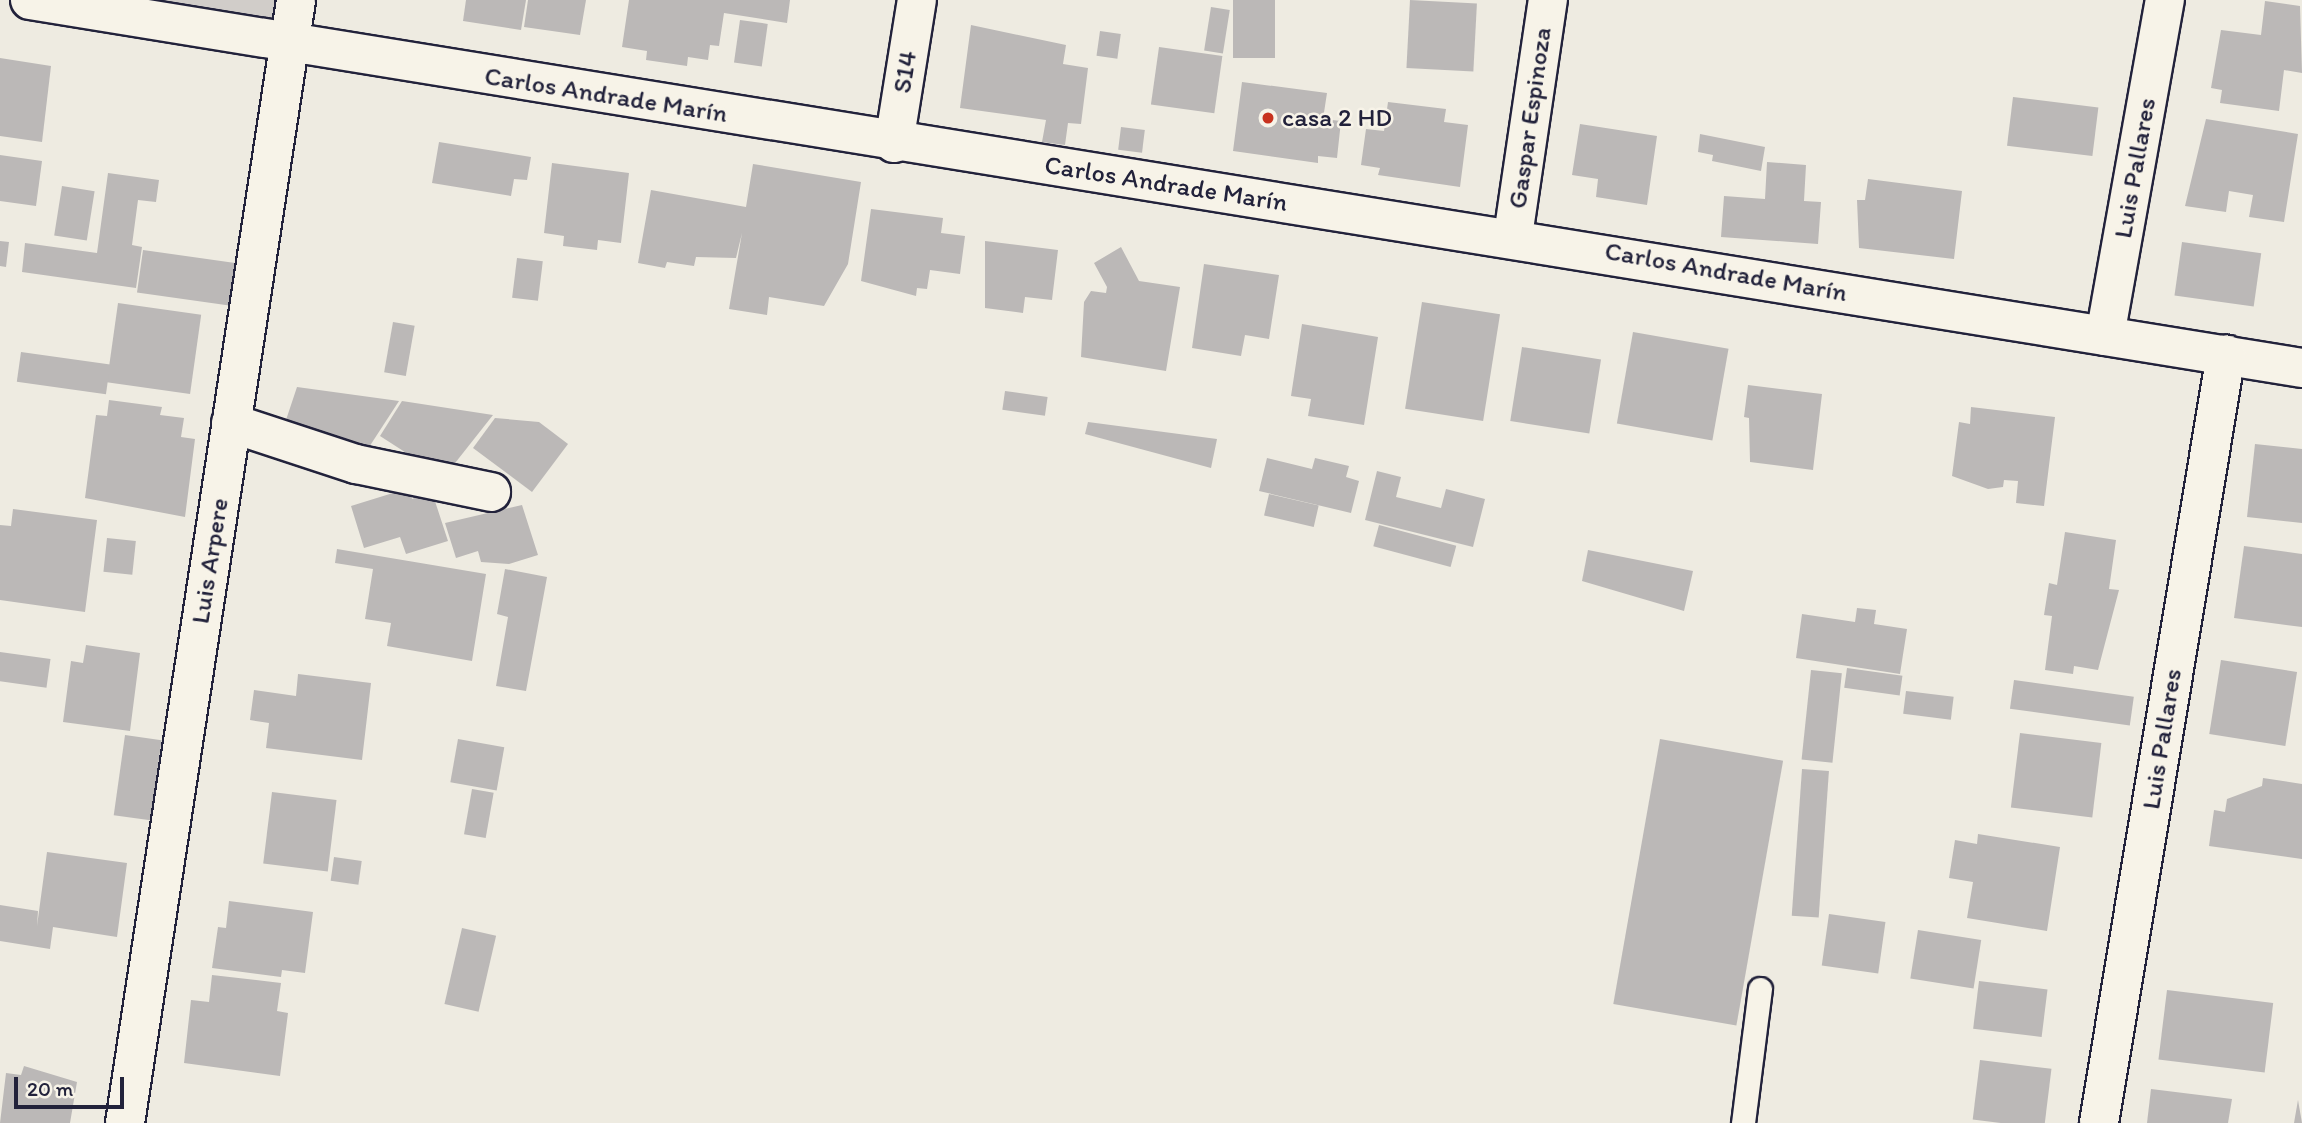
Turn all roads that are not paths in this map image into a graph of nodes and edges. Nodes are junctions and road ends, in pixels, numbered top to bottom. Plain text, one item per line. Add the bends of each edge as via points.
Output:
1 (30, 0) edge
2 (296, 0) edge
3 (917, 0) edge
4 (1548, 0) edge
5 (2165, 0) edge
6 (289, 42) junction
7 (894, 143) junction
8 (1513, 236) junction
9 (2105, 336) junction
10 (2226, 354) junction
11 (2302, 368) edge
12 (231, 423) junction
13 (491, 492) dead end
14 (1760, 989) dead end
15 (124, 1123) edge
16 (1743, 1123) edge
17 (2099, 1123) edge

1 - 6 street, Carlos Andrade Marín
2 - 6 street, Luis Arpere
3 - 7 street, S14
4 - 8 street, Gaspar Espinoza
5 - 9 street, Luis Pallares
6 - 7 street, Carlos Andrade Marín
6 - 12 street, Luis Arpere
7 - 8 street, Carlos Andrade Marín
8 - 9 street, Carlos Andrade Marín
9 - 10 street, Carlos Andrade Marín
10 - 11 street, Carlos Andrade Marín
10 - 17 street, Luis Pallares
12 - 13 street via 270,441 356,464
12 - 15 street, Luis Arpere
14 - 16 lane

